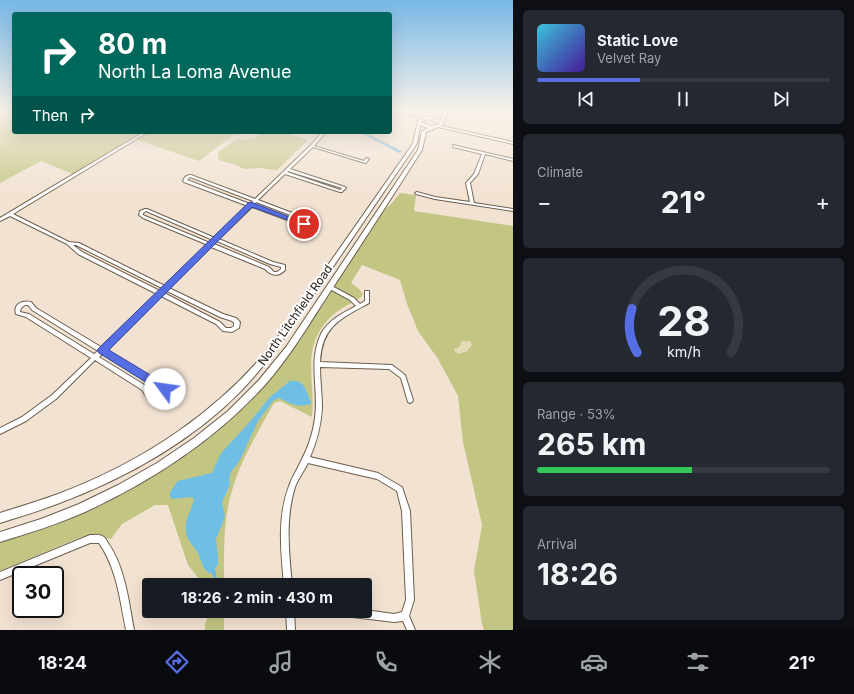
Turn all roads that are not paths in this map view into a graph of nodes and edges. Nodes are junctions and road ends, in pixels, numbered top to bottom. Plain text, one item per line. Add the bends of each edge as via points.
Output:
1 (132, 140) edge
2 (317, 140) edge
3 (417, 140) edge
4 (420, 140) edge
5 (313, 145) junction
6 (417, 146) junction
7 (454, 146) dead end
8 (340, 153) junction
9 (484, 153) junction
10 (513, 160) edge
11 (286, 171) junction
12 (315, 180) junction
13 (217, 189) junction
14 (417, 193) dead end
15 (253, 203) junction
16 (472, 203) junction
17 (513, 210) edge
18 (10, 214) junction
19 (285, 214) junction
20 (0, 220) edge
21 (177, 224) junction
22 (172, 228) junction
23 (215, 240) junction
24 (68, 243) junction
25 (211, 244) junction
26 (249, 254) junction
27 (245, 259) junction
28 (119, 265) junction
29 (114, 270) junction
30 (330, 287) junction
31 (166, 288) junction
32 (367, 292) dead end
33 (160, 294) junction
34 (201, 306) junction
35 (359, 306) junction
36 (196, 312) junction
37 (59, 324) junction
38 (52, 331) junction
39 (102, 350) junction
40 (96, 357) junction
41 (317, 364) junction
42 (138, 373) junction
43 (132, 380) junction
44 (410, 400) dead end
45 (0, 430) edge
46 (306, 459) junction
47 (0, 518) edge
48 (0, 537) edge
49 (0, 576) edge
50 (288, 578) edge
51 (372, 615) edge
52 (406, 616) junction
53 (290, 618) edge
54 (130, 630) edge
55 (291, 630) edge
56 (411, 630) edge

1 - 18 street
2 - 5 street
3 - 6 main road, North Litchfield Road
4 - 6 main road, North Litchfield Road
5 - 8 street
5 - 11 street
6 - 30 main road, North Litchfield Road
6 - 47 main road, North Litchfield Road via 271,351 244,383 219,406 184,433 132,466 65,496
7 - 9 street
8 - 8 street via 365,162 367,159
9 - 10 street
9 - 16 street via 476,174 468,183
11 - 12 street
11 - 15 street
12 - 12 street via 341,191 344,188
13 - 13 street via 194,177 190,176 185,181
13 - 15 street
14 - 16 street
15 - 19 street
15 - 23 street
16 - 17 street
18 - 20 street
18 - 24 street
19 - 19 street via 308,226 317,225 311,220
21 - 22 street
21 - 22 street via 151,211 141,212 144,218
21 - 23 street
22 - 25 street
23 - 25 street
23 - 26 street
24 - 28 street via 77,244
24 - 29 street via 77,251
25 - 27 street
25 - 31 street
26 - 27 street
26 - 27 street via 283,266 283,270 275,274
28 - 29 street
28 - 31 street
29 - 33 street
30 - 35 street via 352,299
30 - 48 main road, North Litchfield Road via 272,372 232,413 199,440 109,494 62,516
31 - 33 street
31 - 34 street
32 - 35 street via 367,302
33 - 36 street
33 - 39 street
34 - 36 street
34 - 36 street via 222,316 234,318 237,327 225,330 218,323
35 - 41 street via 335,320 324,334 317,350
37 - 38 street
37 - 38 street via 34,309 29,303 20,305 17,309 18,313
37 - 39 street
38 - 40 street
39 - 40 street
39 - 42 street
40 - 43 street
40 - 45 street via 44,405 24,419
41 - 44 street via 390,367 403,377
41 - 46 street via 318,416
42 - 43 street
42 - 43 street via 150,380 161,382 165,389 161,395 150,397 144,388
46 - 50 street via 292,486 287,505 285,527
46 - 52 street via 378,476 400,489 406,511 410,600
49 - 54 street via 86,541 101,539 110,550 118,574
51 - 52 street via 394,618
52 - 56 street
53 - 55 street

